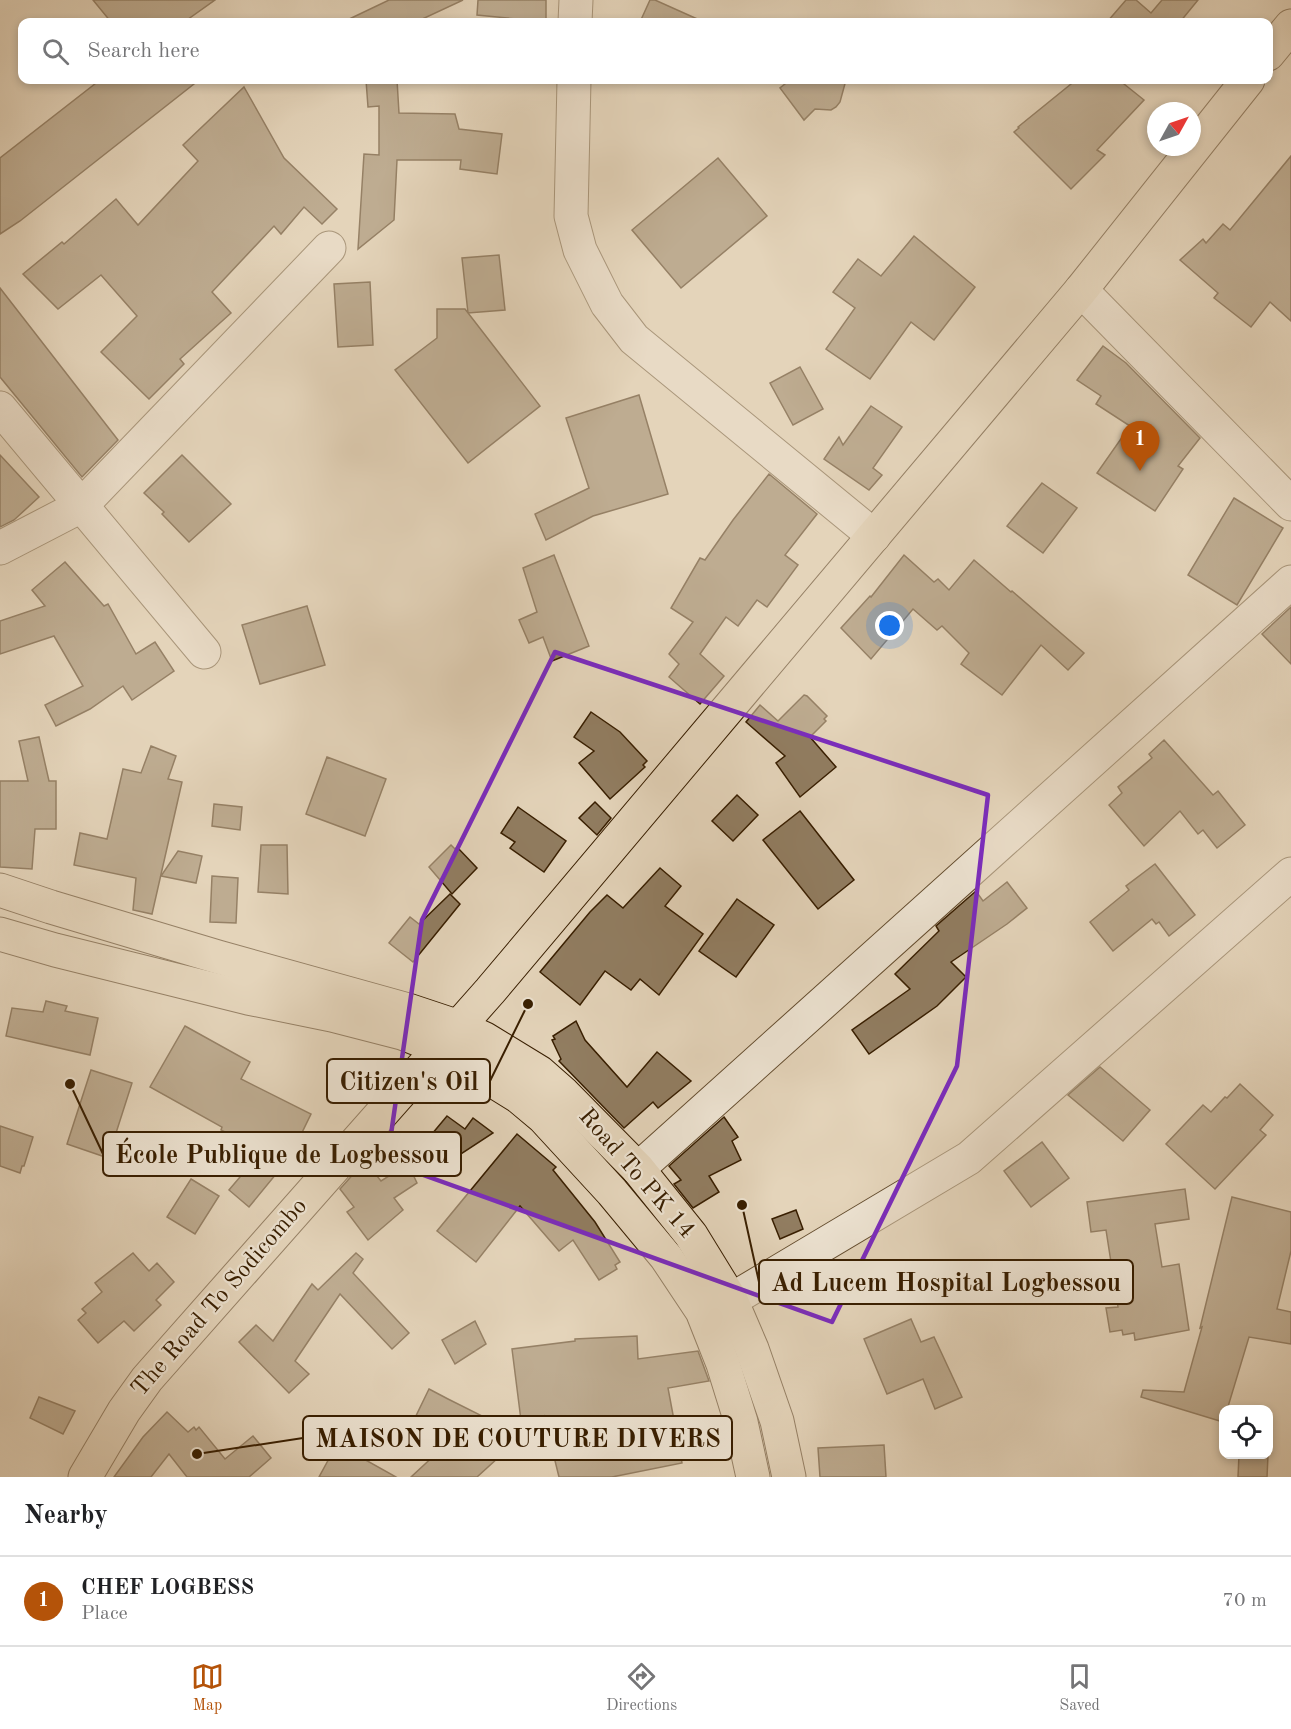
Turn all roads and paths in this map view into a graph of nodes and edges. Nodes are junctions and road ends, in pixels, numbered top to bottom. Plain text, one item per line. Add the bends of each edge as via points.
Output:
1 (576, 0) edge
2 (575, 18) edge
3 (1291, 26) edge
4 (1273, 49) edge
5 (574, 84) edge
6 (1245, 84) edge
7 (329, 248) dead end
8 (1081, 290) junction
9 (0, 408) edge
10 (1291, 504) edge
11 (81, 506) junction
12 (874, 536) junction
13 (0, 548) edge
14 (1291, 582) edge
15 (204, 652) dead end
16 (1291, 874) edge
17 (0, 890) edge
18 (0, 934) edge
19 (449, 1038) junction
20 (638, 1169) junction
21 (730, 1300) junction
22 (85, 1477) edge
23 (753, 1477) edge
24 (789, 1477) edge

1 - 2 street
3 - 4 main road
5 - 12 street via 571,216 580,250 607,304 634,339
6 - 8 main road, The Road To Sodicombo
7 - 11 street
8 - 10 street
8 - 12 main road, The Road To Sodicombo
9 - 11 street
11 - 13 street
11 - 15 street
12 - 19 main road, The Road To Sodicombo
14 - 20 street
16 - 21 street via 969,1158
17 - 19 main road via 408,1010
18 - 19 main road via 248,998 402,1033
19 - 20 main road, Road To PK 14 via 485,1039 539,1071
19 - 22 main road, The Road To Sodicombo via 160,1363 124,1412
19 - 23 main road, Road To PK 14 via 543,1117 666,1257 702,1311 723,1364
20 - 21 main road, Road To PK 14 via 692,1235
21 - 24 main road, Road To PK 14 via 753,1349 777,1421

